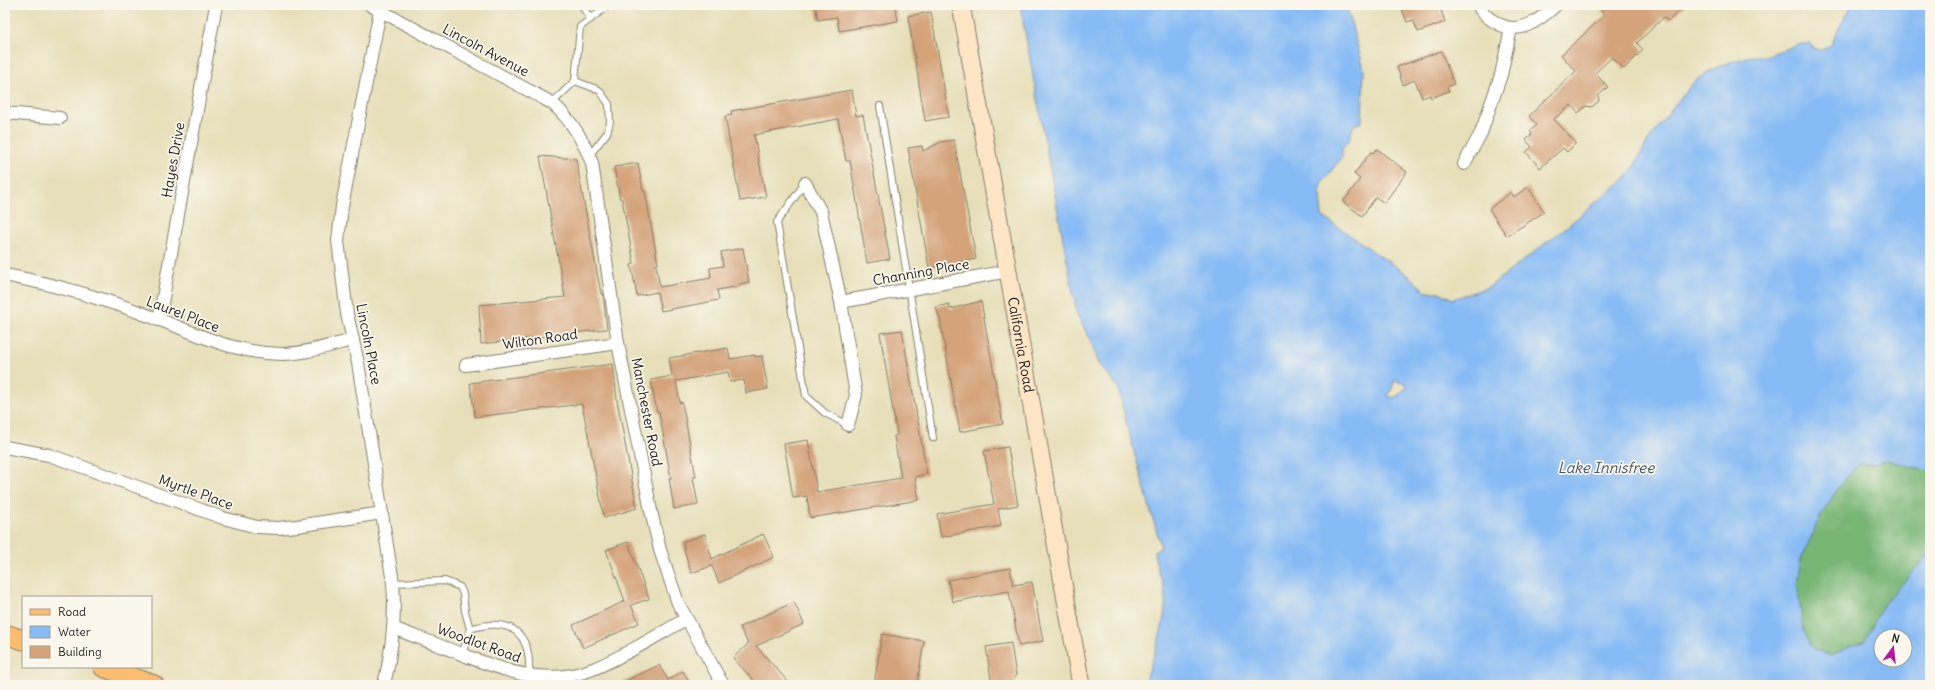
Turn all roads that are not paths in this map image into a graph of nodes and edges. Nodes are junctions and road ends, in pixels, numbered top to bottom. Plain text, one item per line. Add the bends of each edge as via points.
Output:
1 (216, 5) edge
2 (581, 5) edge
3 (609, 5) edge
4 (961, 5) edge
5 (1478, 5) edge
6 (1556, 5) edge
7 (375, 8) edge
8 (591, 19) junction
9 (1511, 28) junction
10 (575, 81) junction
11 (552, 103) junction
12 (880, 106) dead end
13 (5, 113) edge
14 (60, 118) dead end
15 (578, 133) joint
16 (589, 156) junction
17 (1464, 164) dead end
18 (805, 183) joint
19 (1008, 271) junction
20 (5, 275) edge
21 (908, 289) junction
22 (841, 302) junction
23 (159, 320) junction
24 (353, 340) junction
25 (618, 343) junction
26 (466, 365) dead end
27 (848, 424) joint
28 (934, 438) dead end
29 (5, 447) edge
30 (382, 514) junction
31 (393, 583) junction
32 (686, 619) junction
33 (393, 628) junction
34 (470, 629) junction
35 (5, 634) edge
36 (22, 640) edge
37 (462, 655) junction
38 (105, 668) edge
39 (529, 676) junction
40 (131, 681) edge
41 (154, 685) edge
42 (384, 685) edge
43 (723, 685) edge
44 (1081, 685) edge

1 - 23 street, Hayes Drive
2 - 8 lane
3 - 8 lane
4 - 19 main road, California Road
5 - 9 street via 1490,19
6 - 9 street via 1529,25
7 - 11 street, Lincoln Avenue
7 - 24 street, Lincoln Place via 338,241
8 - 10 lane via 580,27
9 - 17 street via 1501,75 1481,133
10 - 11 lane
10 - 16 lane via 599,90 609,104 610,122 607,133
11 - 15 street, Lincoln Avenue via 568,117
12 - 21 lane via 896,196
13 - 14 street
15 - 16 street, Manchester Road
16 - 25 street, Manchester Road
18 - 22 street via 821,212
18 - 27 lane via 777,222 806,396 824,413
19 - 21 street, Channing Place
19 - 44 main road, California Road
20 - 23 street, Laurel Place via 53,284
21 - 22 street, Channing Place
21 - 28 lane
22 - 27 street via 856,395
23 - 24 street, Laurel Place via 225,346 251,352 303,352
24 - 30 street, Lincoln Place
25 - 26 street, Wilton Road
25 - 32 street, Manchester Road via 650,511 660,550
29 - 30 street, Myrtle Place via 48,455 223,518 257,527 278,528
30 - 31 street, Lincoln Place
31 - 33 street, Lincoln Place
31 - 34 lane via 445,581 455,584 460,587 463,594
32 - 39 street, Woodlot Road via 592,669 556,677
32 - 43 street, Manchester Road
33 - 37 street, Woodlot Road
33 - 42 street, Lincoln Place
34 - 37 lane
34 - 39 lane via 496,624 515,630 523,639 528,651
35 - 36 main road
37 - 39 street, Woodlot Road via 495,668
38 - 40 main road
40 - 41 main road

